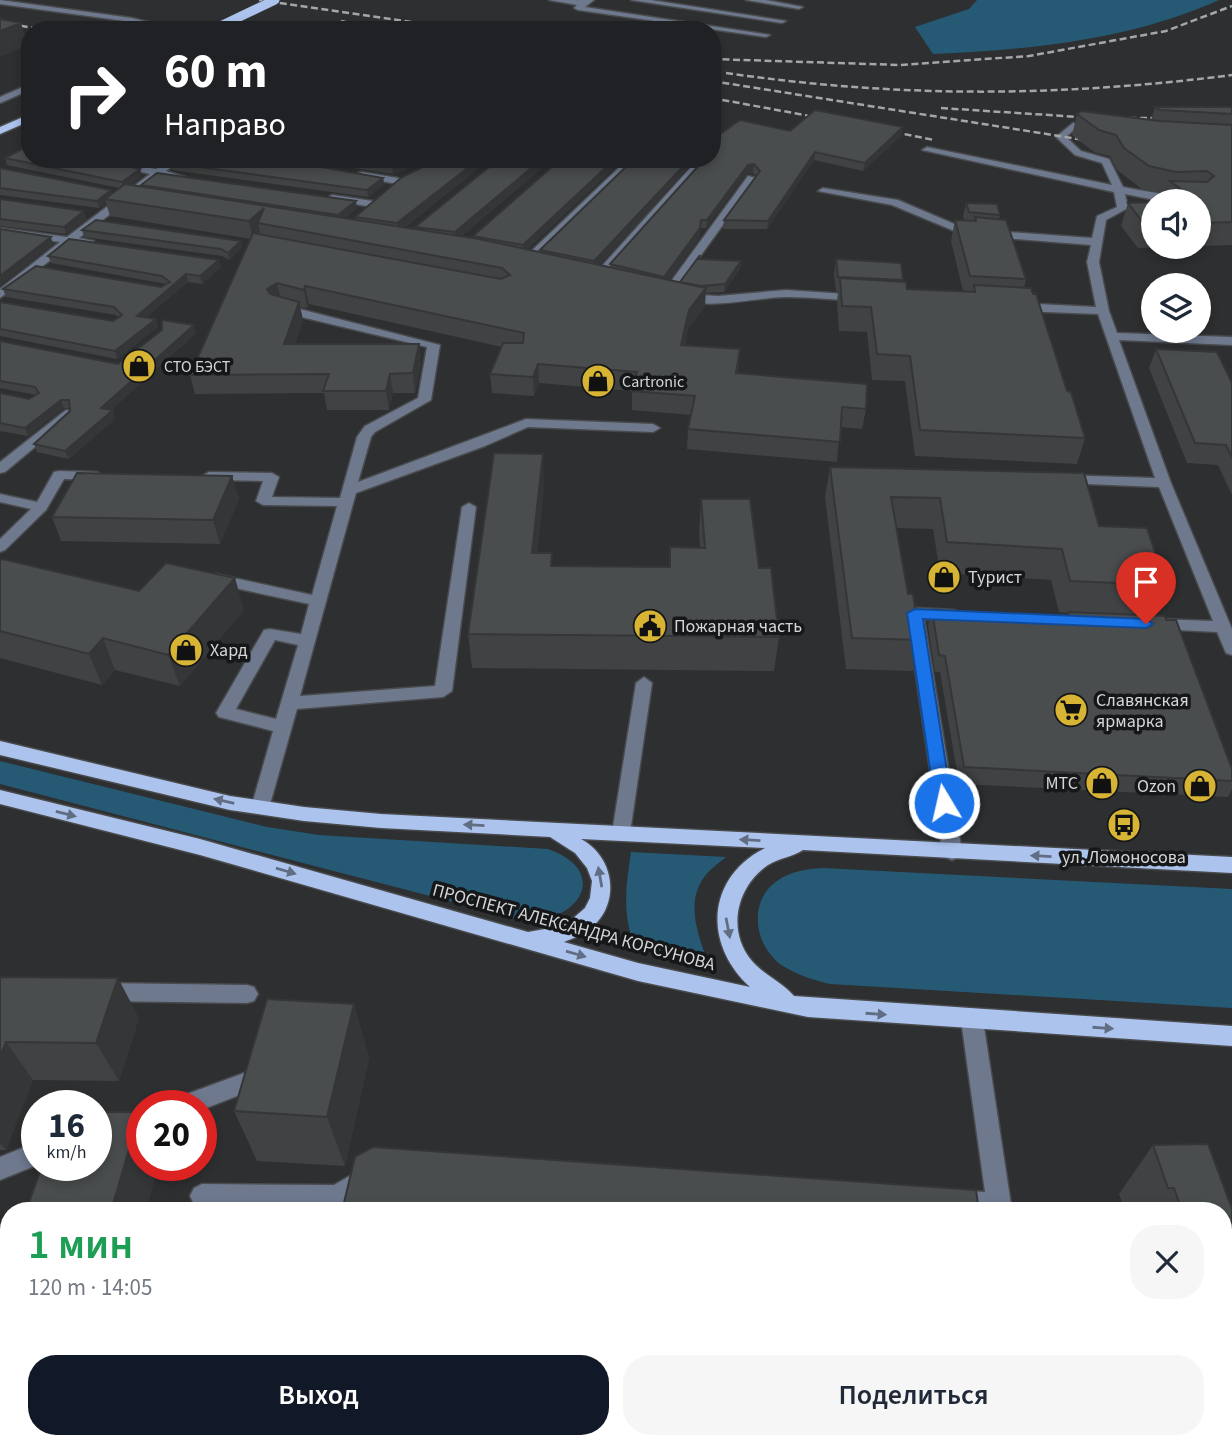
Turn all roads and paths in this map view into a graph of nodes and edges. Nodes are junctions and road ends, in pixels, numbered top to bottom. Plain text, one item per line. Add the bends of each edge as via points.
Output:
1 (275, 0) edge
2 (553, 0) edge
3 (635, 0) edge
4 (750, 0) edge
5 (0, 2) edge
6 (587, 2) edge
7 (799, 7) dead end
8 (135, 21) edge
9 (231, 21) edge
10 (669, 21) edge
11 (782, 21) dead end
12 (721, 29) edge
13 (766, 35) dead end
14 (21, 91) edge
15 (0, 100) edge
16 (21, 121) edge
17 (0, 131) edge
18 (1113, 132) edge
19 (927, 150) dead end
20 (128, 168) edge
21 (164, 168) edge
22 (625, 168) edge
23 (694, 169) edge
24 (347, 173) edge
25 (155, 174) junction
26 (410, 175) edge
27 (752, 178) edge
28 (196, 179) edge
29 (1118, 188) junction
30 (823, 191) dead end
31 (114, 192) edge
32 (385, 192) junction
33 (1141, 193) edge
34 (127, 194) junction
35 (318, 196) edge
36 (140, 197) edge
37 (363, 212) edge
38 (0, 231) edge
39 (70, 240) junction
40 (1096, 242) junction
41 (98, 244) edge
42 (527, 261) edge
43 (35, 267) junction
44 (48, 269) edge
45 (0, 281) edge
46 (611, 281) edge
47 (14, 283) junction
48 (0, 295) edge
49 (873, 299) edge
50 (1008, 306) edge
51 (280, 308) edge
52 (1103, 311) junction
53 (1111, 335) junction
54 (1232, 341) edge
55 (65, 414) edge
56 (653, 428) dead end
57 (0, 469) edge
58 (112, 476) edge
59 (192, 476) edge
60 (1053, 479) edge
61 (1164, 483) junction
62 (348, 496) junction
63 (0, 498) edge
64 (41, 507) junction
65 (469, 507) dead end
66 (0, 547) edge
67 (199, 576) edge
68 (318, 601) junction
69 (968, 616) edge
70 (1142, 623) edge
71 (1223, 627) junction
72 (307, 641) junction
73 (1232, 649) edge
74 (645, 683) dead end
75 (290, 703) junction
76 (283, 727) junction
77 (0, 748) edge
78 (0, 797) edge
79 (260, 808) junction
80 (521, 828) junction
81 (621, 833) junction
82 (818, 845) junction
83 (952, 852) junction
84 (1232, 866) edge
85 (521, 938) junction
86 (82, 992) edge
87 (247, 994) dead end
88 (808, 1008) junction
89 (972, 1020) junction
90 (1232, 1037) edge
91 (255, 1079) edge
92 (217, 1093) edge
93 (21, 1160) edge
94 (0, 1169) edge
95 (382, 1169) edge
96 (202, 1196) dead end
97 (930, 1200) edge
98 (948, 1202) edge
99 (999, 1202) edge

1 - 9 main road, bridge
2 - 6 street
3 - 11 street
4 - 7 street
5 - 8 street
6 - 10 street via 578,8
12 - 13 street
14 - 15 street
16 - 17 main road
18 - 29 street via 1073,127 1061,137 1078,153 1105,162
19 - 29 street
20 - 25 street
21 - 25 street
22 - 42 street
23 - 46 street via 592,276
24 - 32 street
25 - 28 street
25 - 34 street
26 - 32 street
27 - 49 street via 663,292 700,300 778,294
29 - 33 street
29 - 40 street via 1123,208 1101,218
30 - 40 street via 894,202 964,232
31 - 34 street
32 - 35 street
32 - 37 street
34 - 36 street
34 - 39 street
38 - 39 street
39 - 41 street
39 - 43 street
40 - 52 street via 1093,262
43 - 44 street
43 - 47 street
45 - 47 street
47 - 48 street
50 - 52 street
51 - 62 street via 434,345 424,400 370,429
52 - 53 street
53 - 54 street
53 - 61 street
55 - 57 street
56 - 62 street via 526,423
58 - 64 street via 59,475
59 - 62 street via 272,477 263,501
60 - 61 street
61 - 71 street
62 - 68 street
63 - 64 street
64 - 66 street
65 - 75 street via 443,691
67 - 68 street
68 - 72 street
69 - 83 street via 915,613
70 - 71 street
71 - 73 street
72 - 75 street
72 - 76 street via 270,634 225,713
74 - 81 street
75 - 76 street
76 - 79 street
79 -> 77 main road
78 -> 85 main road, ПРОСПЕКТ АЛЕКСАНДРА КОРСУНОВА via 200,847
80 -> 79 main road via 381,821
80 - 81 main road
85 -> 80 main road via 546,938 572,930 592,914 602,893 602,874 593,856 577,842
82 -> 81 main road
82 - 83 main road
82 -> 88 main road via 786,848 754,863 734,887 726,918 733,951 755,980 789,1002
84 -> 83 main road
85 -> 88 main road, ПРОСПЕКТ АЛЕКСАНДРА КОРСУНОВА via 638,972
86 - 87 street
88 -> 89 main road, ПРОСПЕКТ АЛЕКСАНДРА КОРСУНОВА
89 -> 90 main road, ПРОСПЕКТ АЛЕКСАНДРА КОРСУНОВА
89 - 99 street
91 - 92 street
93 - 94 street
95 - 96 street via 337,1197
97 - 98 street

